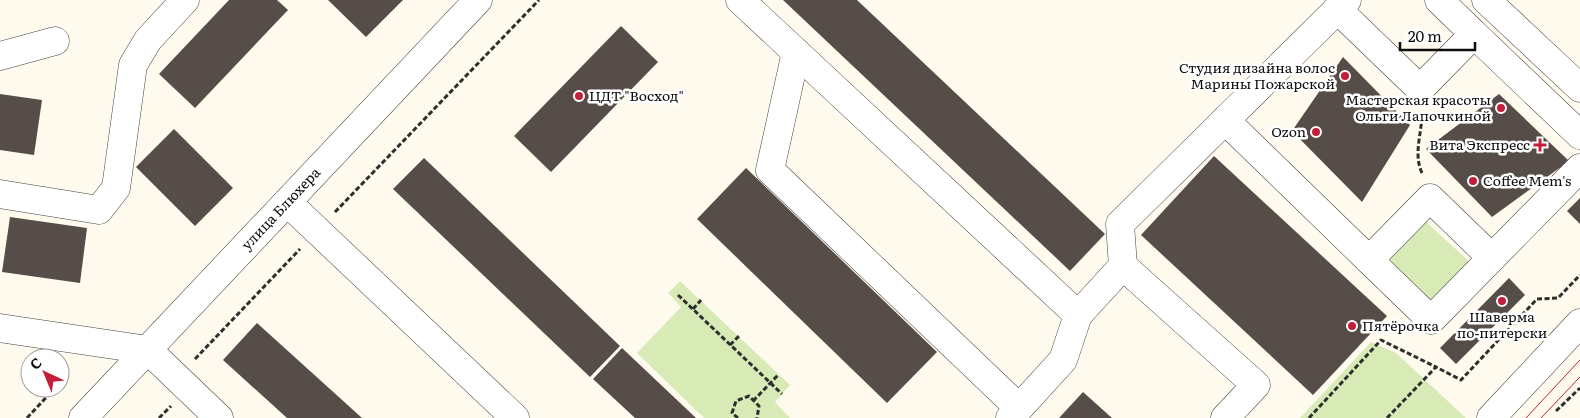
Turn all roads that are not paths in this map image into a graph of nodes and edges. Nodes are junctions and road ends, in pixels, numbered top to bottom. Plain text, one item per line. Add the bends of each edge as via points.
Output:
1 (185, 0) edge
2 (478, 0) edge
3 (740, 0) edge
4 (1439, 0) edge
5 (1486, 0) edge
6 (1342, 5) edge
7 (1474, 34) junction
8 (55, 41) dead end
9 (796, 52) junction
10 (0, 56) edge
11 (1580, 88) edge
12 (1226, 120) junction
13 (1580, 135) edge
14 (1580, 168) edge
15 (0, 194) edge
16 (287, 202) junction
17 (1492, 258) junction
18 (1369, 260) junction
19 (1123, 266) junction
20 (1078, 315) junction
21 (1580, 324) edge
22 (0, 328) edge
23 (148, 350) junction
24 (1015, 413) edge
25 (83, 418) edge
26 (219, 418) edge
27 (515, 418) edge
28 (1225, 418) edge
29 (1491, 418) edge

1 - 15 street via 148,40 133,65 116,188 99,210
2 - 16 street, улица Блюхера
3 - 9 street
4 - 7 street
5 - 11 street
6 - 7 street via 1420,90
6 - 12 street
7 - 13 street
8 - 10 street
9 - 20 street
9 - 24 street via 770,170
12 - 18 street
12 - 19 street via 1120,224
14 - 17 street
16 - 23 street, улица Блюхера
16 - 27 street
17 - 18 street via 1430,198
17 - 18 street via 1431,320
19 - 20 street
19 - 28 street via 1256,385
20 - 24 street via 1063,360
21 - 29 street
22 - 23 street
23 - 25 street, улица Блюхера
23 - 26 street

